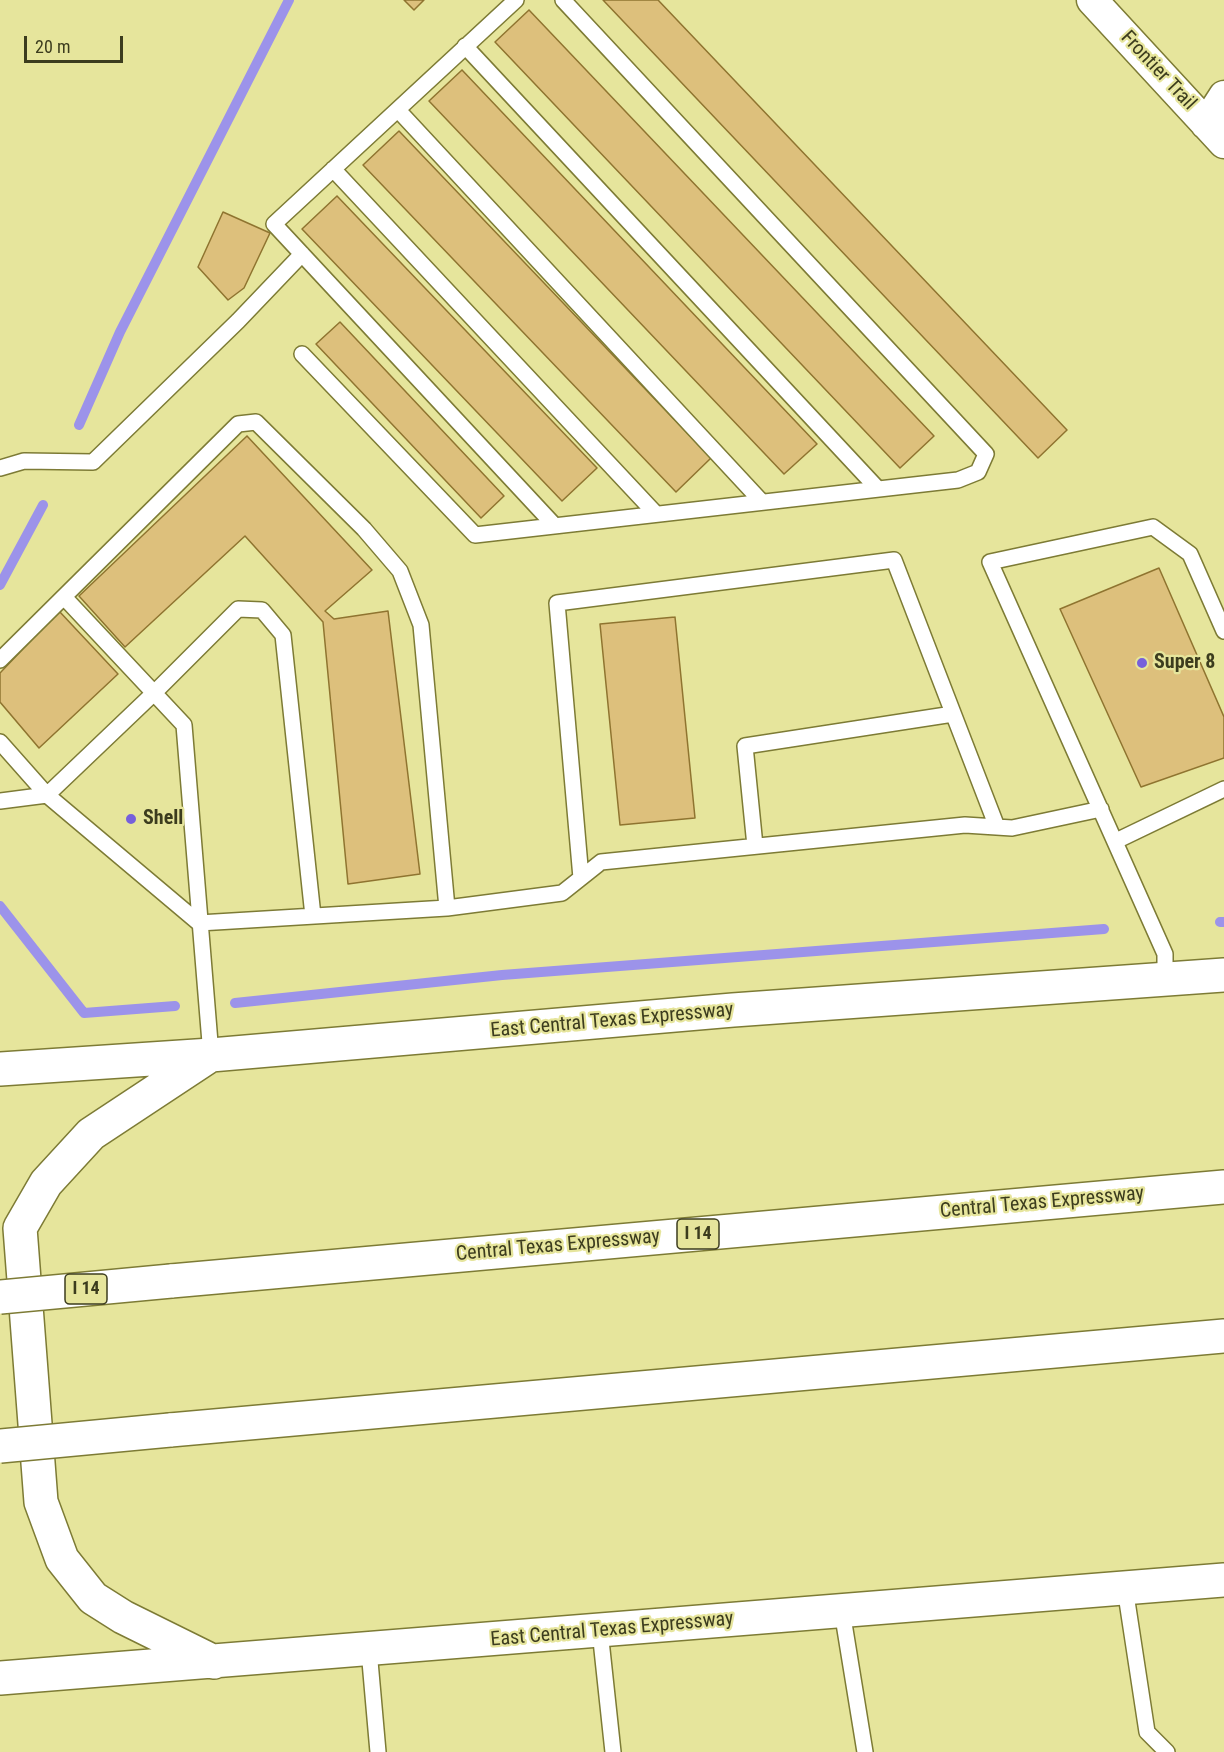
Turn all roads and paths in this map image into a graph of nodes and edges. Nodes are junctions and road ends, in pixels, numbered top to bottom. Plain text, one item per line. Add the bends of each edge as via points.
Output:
1 (516, 0) edge
2 (563, 0) edge
3 (1092, 0) edge
4 (465, 46) junction
5 (1224, 96) edge
6 (398, 110) junction
7 (1215, 133) edge
8 (333, 170) junction
9 (302, 254) junction
10 (302, 354) dead end
11 (0, 468) edge
12 (878, 489) junction
13 (762, 502) junction
14 (656, 514) junction
15 (555, 526) junction
16 (64, 597) junction
17 (1224, 631) edge
18 (0, 660) edge
19 (154, 692) junction
20 (953, 714) junction
21 (0, 742) edge
22 (1224, 789) edge
23 (47, 795) junction
24 (0, 801) edge
25 (1101, 809) junction
26 (997, 827) junction
27 (1116, 842) junction
28 (755, 846) junction
29 (581, 878) junction
30 (447, 908) junction
31 (313, 916) junction
32 (200, 923) junction
33 (1224, 975) edge
34 (1166, 979) junction
35 (211, 1055) junction
36 (0, 1069) edge
37 (1224, 1187) edge
38 (0, 1297) edge
39 (1224, 1335) edge
40 (0, 1446) edge
41 (1224, 1580) edge
42 (1125, 1588) junction
43 (842, 1611) junction
44 (600, 1631) junction
45 (369, 1650) junction
46 (215, 1662) junction
47 (0, 1678) edge
48 (378, 1752) edge
49 (613, 1752) edge
50 (865, 1752) edge
51 (1167, 1752) edge

1 - 4 lane
2 - 12 lane via 986,454 978,472 957,480
3 - 7 street, Frontier Trail
4 - 6 lane
4 - 12 lane
5 - 7 street
6 - 8 lane
6 - 13 lane
8 - 9 lane via 274,224
8 - 14 lane
9 - 11 lane via 93,462 24,461
9 - 15 lane
10 - 15 lane via 475,535
12 - 13 lane
13 - 14 lane
14 - 15 lane
16 - 18 lane
16 - 19 lane
16 - 30 lane via 238,424 256,422 364,528 400,571 421,625
17 - 25 lane via 1190,554 1154,527 990,562
19 - 23 lane
19 - 31 lane via 238,609 262,610 283,635
19 - 32 lane via 184,725
20 - 26 lane
20 - 28 lane via 745,746
20 - 29 lane via 894,560 557,603
21 - 23 lane
22 - 27 lane
23 - 24 lane
23 - 32 lane
25 - 26 lane via 1012,828
25 - 27 lane
26 - 28 lane via 964,825
27 - 34 lane via 1165,954
28 - 29 lane via 601,862
29 - 30 lane via 562,892
30 - 31 lane
31 - 32 lane
32 - 35 lane
33 - 34 main road, East Central Texas Expressway
34 - 35 main road, East Central Texas Expressway via 733,1010
35 - 36 main road, East Central Texas Expressway
35 - 46 main road via 91,1134 46,1183 20,1228 41,1503 62,1559 93,1598
37 - 38 main road, Central Texas Expressway / I 14, bridge
39 - 40 main road, bridge
41 - 42 main road, East Central Texas Expressway
42 - 43 main road, East Central Texas Expressway
42 - 51 lane via 1147,1732
43 - 44 main road, East Central Texas Expressway
43 - 50 lane
44 - 45 main road, East Central Texas Expressway
44 - 49 lane
45 - 46 main road, East Central Texas Expressway
45 - 48 lane
46 - 47 main road, East Central Texas Expressway

